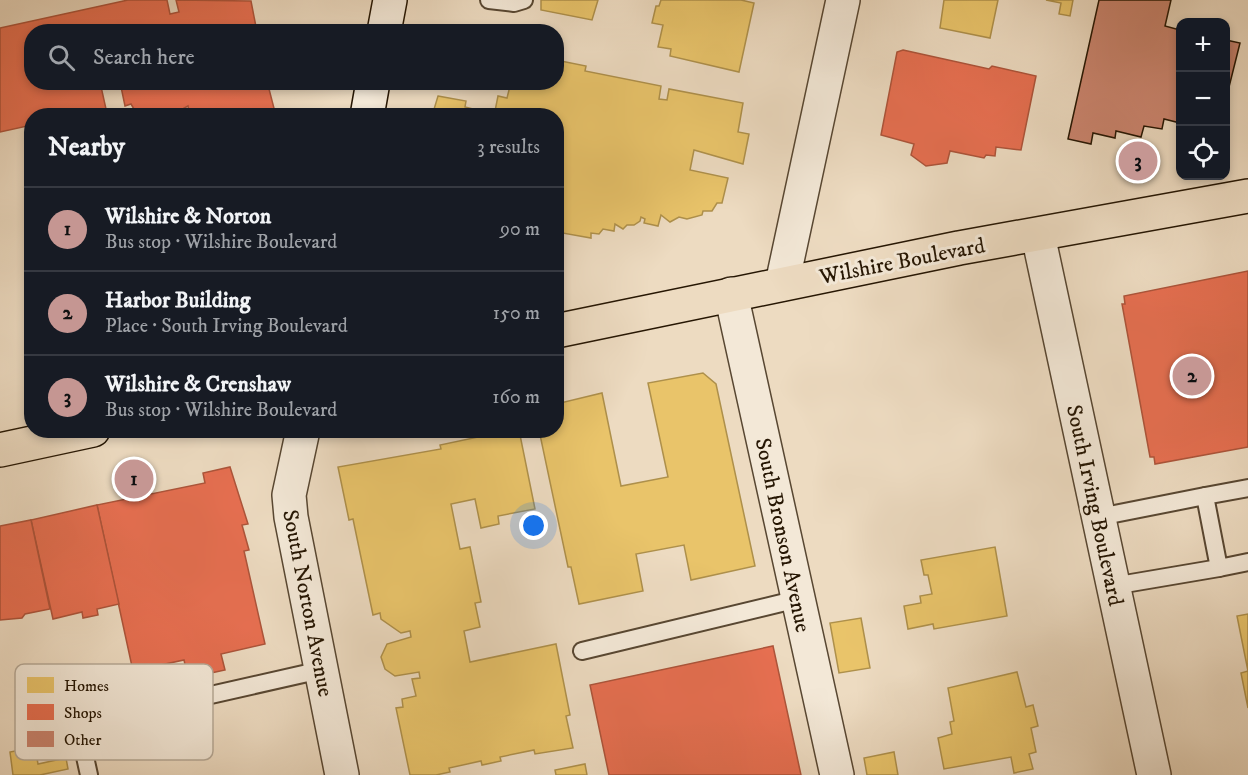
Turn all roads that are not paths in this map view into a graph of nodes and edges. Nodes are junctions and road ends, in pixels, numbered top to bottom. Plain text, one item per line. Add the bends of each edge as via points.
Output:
1 (390, 0) edge
2 (489, 0) edge
3 (524, 0) edge
4 (843, 0) edge
5 (386, 24) edge
6 (372, 90) edge
7 (369, 108) edge
8 (1248, 196) edge
9 (1038, 235) junction
10 (782, 284) junction
11 (731, 294) junction
12 (564, 329) edge
13 (56, 438) edge
14 (301, 438) edge
15 (0, 450) edge
16 (1248, 488) edge
17 (1205, 496) junction
18 (1099, 517) junction
19 (1248, 562) edge
20 (1219, 568) junction
21 (1113, 586) junction
22 (798, 599) junction
23 (582, 651) dead end
24 (321, 670) junction
25 (213, 694) edge
26 (86, 760) edge
27 (89, 775) edge
28 (342, 775) edge
29 (837, 775) edge
30 (1154, 775) edge

1 - 5 street
2 - 3 lane
4 - 10 street
6 - 7 street
8 - 9 main road, Wilshire Boulevard
9 - 10 main road, Wilshire Boulevard
9 - 18 street, South Irving Boulevard
10 - 11 main road, Wilshire Boulevard
11 - 12 main road, Wilshire Boulevard
11 - 22 street, South Bronson Avenue
13 - 15 main road
14 - 24 street, South Norton Avenue via 289,495
16 - 17 lane
17 - 18 lane
17 - 20 lane
18 - 21 street, South Irving Boulevard
19 - 20 lane
20 - 21 lane
21 - 30 street, South Irving Boulevard
22 - 23 lane
22 - 29 street, South Bronson Avenue
24 - 25 lane
24 - 28 street, South Norton Avenue
26 - 27 lane

